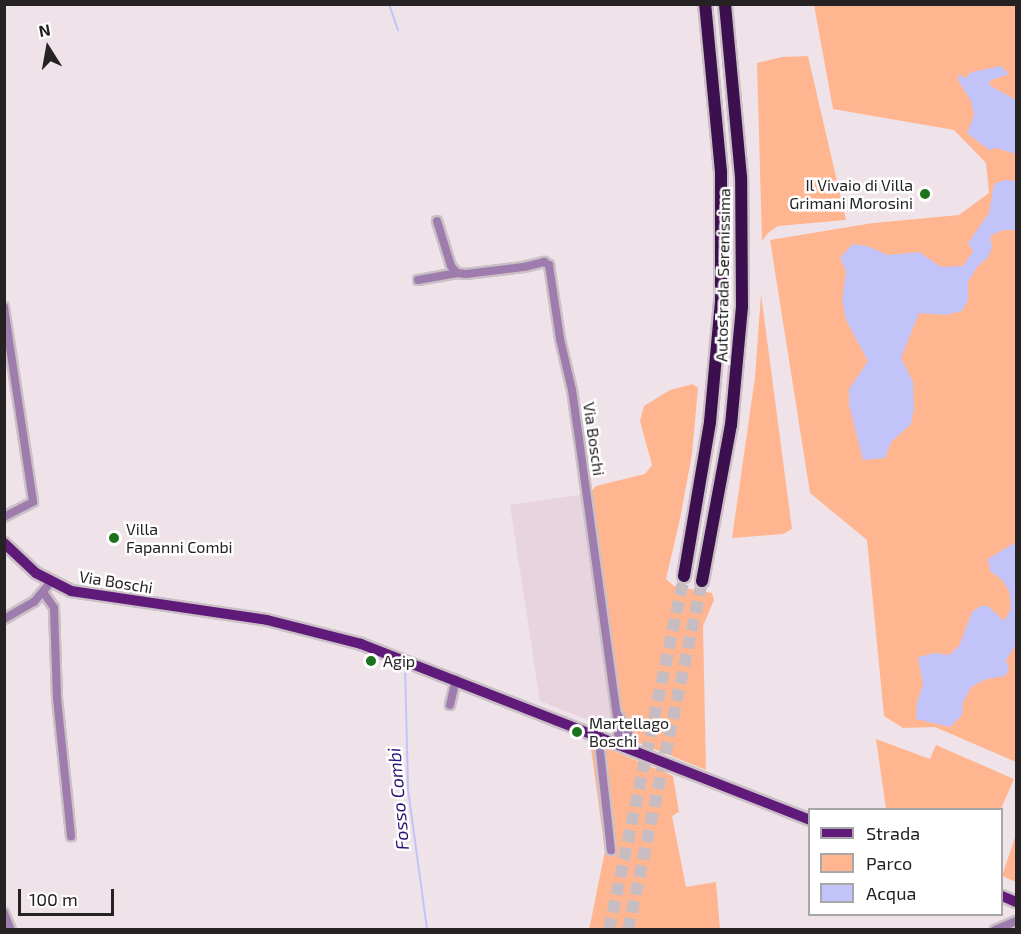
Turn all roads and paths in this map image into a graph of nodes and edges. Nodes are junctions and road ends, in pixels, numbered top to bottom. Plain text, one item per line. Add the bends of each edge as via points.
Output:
1 (705, 4) edge
2 (725, 4) edge
3 (437, 221) dead end
4 (457, 273) junction
5 (418, 280) dead end
6 (4, 307) edge
7 (4, 517) edge
8 (4, 543) edge
9 (684, 576) tunnel mouth
10 (702, 581) tunnel mouth
11 (50, 582) junction
12 (43, 592) junction
13 (4, 619) edge
14 (456, 680) junction
15 (450, 705) dead end
16 (601, 736) junction
17 (621, 744) junction
18 (808, 819) edge
19 (71, 836) dead end
20 (611, 850) dead end
21 (1003, 896) edge
22 (1017, 902) edge
23 (4, 913) edge
24 (1017, 921) edge
25 (11, 930) edge
26 (995, 930) edge

1 - 9 highway, Autostrada Serenissima via 721,172 721,300 710,422
2 - 10 highway, Autostrada Serenissima via 741,177 742,307 731,425
3 - 4 street
4 - 5 street, Via Boschi
4 - 17 street, Via Boschi via 544,262 549,265 578,428
6 - 7 street via 33,502
8 - 11 main road, Via Boschi
11 - 12 street
11 - 14 main road, Via Boschi via 92,596 308,628
12 - 13 street via 34,602
12 - 19 street via 54,608 57,699
14 - 15 street
14 - 16 main road, Via Boschi
16 - 17 main road, Via Boschi
16 - 20 street
17 - 18 main road, Via Boschi
21 - 22 main road
23 - 25 street
24 - 26 street

